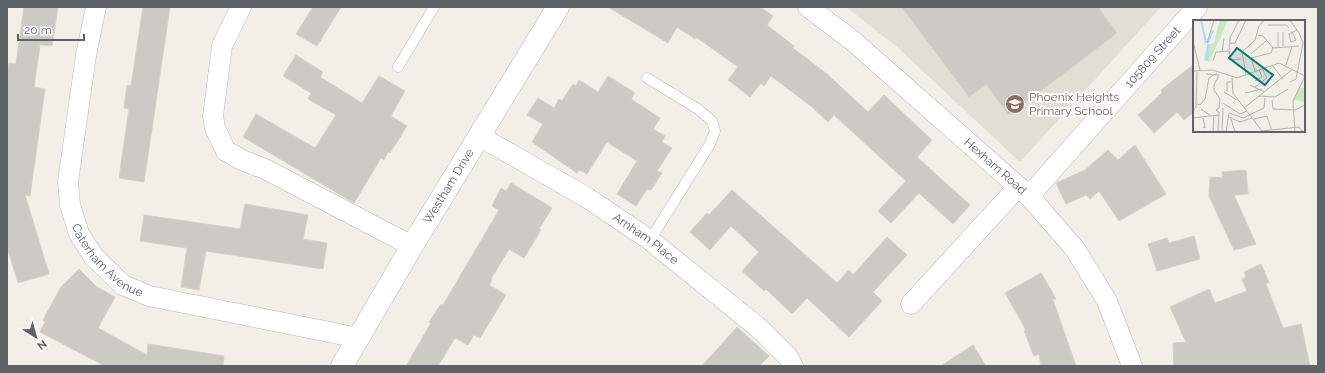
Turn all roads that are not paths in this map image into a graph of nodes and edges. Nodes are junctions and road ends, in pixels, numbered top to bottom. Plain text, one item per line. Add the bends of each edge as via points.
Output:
1 (96, 7) edge
2 (241, 7) edge
3 (434, 7) edge
4 (558, 7) edge
5 (808, 7) edge
6 (1197, 7) edge
7 (398, 67) dead end
8 (647, 78) dead end
9 (479, 136) junction
10 (1024, 191) junction
11 (650, 240) junction
12 (412, 246) junction
13 (911, 304) dead end
14 (359, 338) junction
15 (342, 366) edge
16 (794, 366) edge
17 (1132, 366) edge

1 - 14 street, Caterham Avenue via 86,55 68,182 70,205 79,234 94,257 123,285 149,296
2 - 12 street via 222,46 213,116 215,128 226,150
3 - 7 lane
4 - 9 street, Westham Drive
5 - 10 street, Hexham Road via 853,41
6 - 10 street, 105809 Street
8 - 11 lane via 698,109 712,121 715,131 710,144
9 - 11 street, Arnham Place via 586,197
9 - 12 street, Westham Drive
10 - 13 street, 105809 Street
10 - 17 street, Hexham Road via 1075,249 1107,301
11 - 16 street, Arnham Place via 760,329
12 - 14 street, Westham Drive
14 - 15 street, Westham Drive

